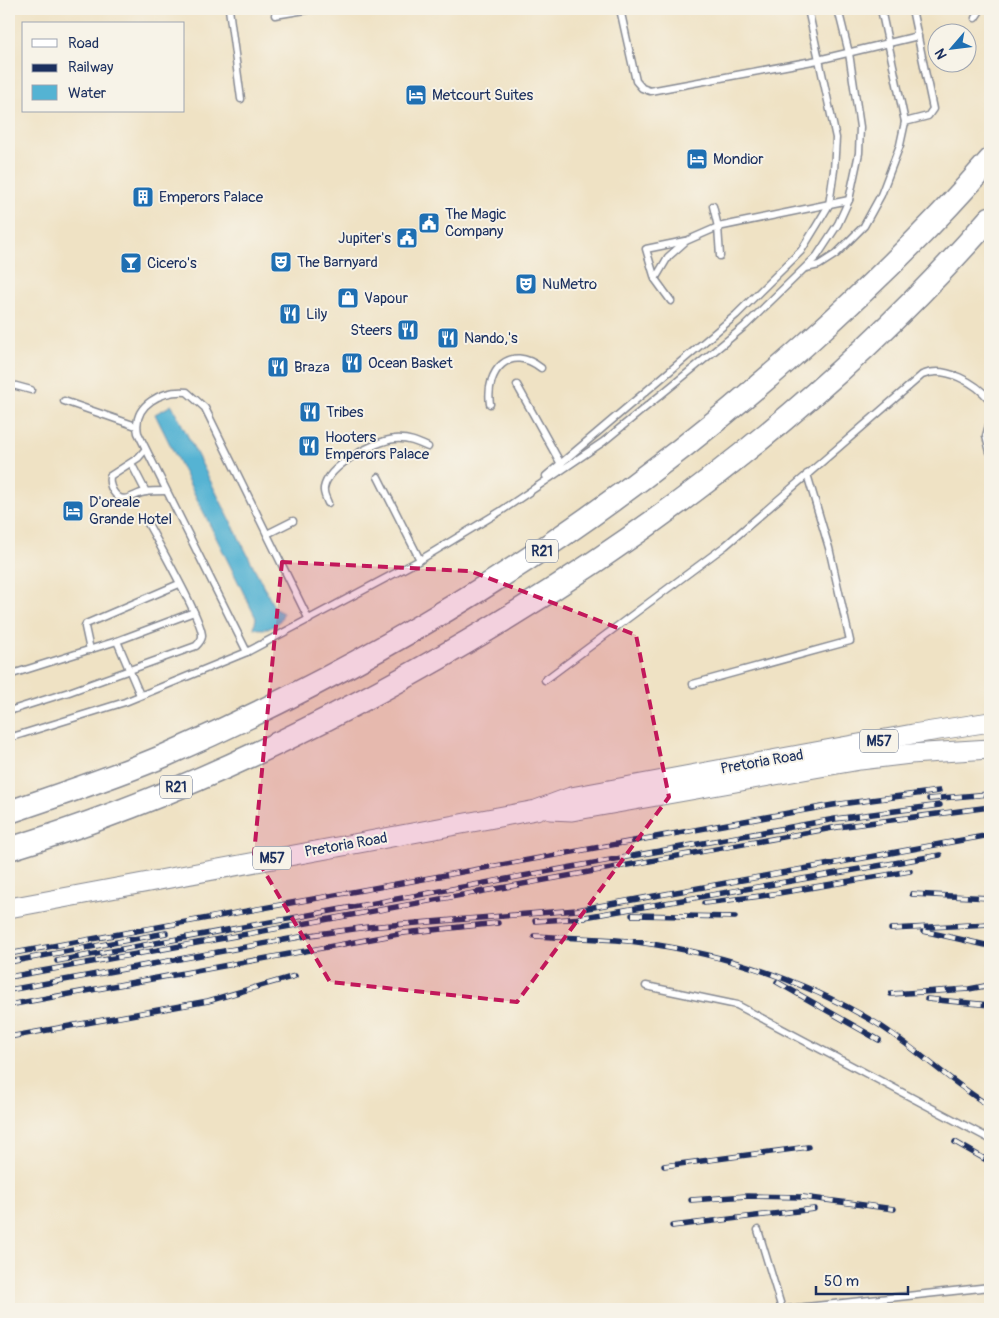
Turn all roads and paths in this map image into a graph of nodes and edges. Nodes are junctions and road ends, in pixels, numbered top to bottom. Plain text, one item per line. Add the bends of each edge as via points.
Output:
1 (229, 9) edge
2 (310, 9) edge
3 (620, 9) edge
4 (808, 9) edge
5 (838, 9) edge
6 (880, 9) edge
7 (912, 9) edge
8 (981, 9) edge
9 (275, 15) dead end
10 (975, 18) dead end
11 (918, 36) junction
12 (888, 43) junction
13 (849, 53) junction
14 (818, 60) junction
15 (241, 99) dead end
16 (905, 122) junction
17 (990, 160) edge
18 (849, 200) junction
19 (828, 205) junction
20 (713, 206) dead end
21 (990, 218) edge
22 (718, 227) junction
23 (686, 241) junction
24 (720, 256) dead end
25 (805, 268) junction
26 (655, 279) junction
27 (671, 300) dead end
28 (541, 368) dead end
29 (9, 384) edge
30 (517, 385) dead end
31 (31, 390) dead end
32 (990, 400) edge
33 (64, 401) dead end
34 (490, 404) dead end
35 (990, 422) edge
36 (136, 426) junction
37 (428, 447) dead end
38 (145, 450) junction
39 (990, 452) edge
40 (131, 462) junction
41 (560, 463) junction
42 (564, 469) junction
43 (807, 474) junction
44 (378, 477) dead end
45 (541, 482) junction
46 (166, 491) junction
47 (146, 492) junction
48 (328, 503) dead end
49 (146, 520) dead end
50 (294, 521) dead end
51 (267, 534) junction
52 (420, 560) junction
53 (179, 584) junction
54 (194, 612) junction
55 (309, 620) junction
56 (117, 641) junction
57 (90, 650) junction
58 (246, 652) junction
59 (130, 671) junction
60 (9, 675) edge
61 (545, 680) dead end
62 (693, 684) dead end
63 (140, 696) junction
64 (9, 711) edge
65 (985, 722) edge
66 (9, 738) edge
67 (990, 749) edge
68 (536, 810) junction
69 (9, 812) edge
70 (9, 849) edge
71 (9, 908) edge
72 (646, 986) dead end
73 (990, 1140) edge
74 (758, 1230) dead end
75 (990, 1287) edge
76 (782, 1309) edge
77 (788, 1309) edge

1 - 15 lane
2 - 9 lane
3 - 14 lane via 636,81 645,90 700,84
4 - 14 lane
5 - 13 lane
6 - 12 lane
7 - 11 lane
8 - 10 lane
11 - 12 lane
11 - 16 lane via 933,109 928,116
12 - 13 lane
12 - 16 lane
13 - 14 lane
13 - 18 lane via 860,127 859,153
14 - 19 lane via 836,138
16 - 25 lane via 881,195 864,226 836,254 819,265
17 - 69 highway, R21 via 849,306 734,408 608,506 553,544 465,600 341,670 165,755
18 - 19 lane
18 - 25 lane via 838,224
19 - 22 lane
19 - 41 lane via 801,251 736,315
20 - 22 lane
21 - 70 highway, R21 via 883,331 810,397 707,483 604,557 393,686 299,733 153,797
22 - 23 lane
22 - 24 lane
23 - 26 lane via 668,257
23 - 26 lane via 646,249
25 - 42 lane via 698,365 603,442
26 - 27 lane
28 - 34 lane via 526,360 512,358 503,363 492,376 488,390
29 - 31 lane
30 - 41 lane
32 - 43 lane via 964,379 926,373
33 - 36 lane
35 - 39 lane via 986,436
36 - 38 lane
36 - 51 lane via 143,408 158,397 173,392 193,394 205,408
37 - 48 lane via 412,440 393,439 354,456 337,467 329,478 324,492
38 - 40 lane
38 - 46 lane
40 - 47 lane
40 - 47 lane via 110,476 112,489 118,498 124,500
41 - 42 lane
41 - 45 lane
42 - 45 lane
43 - 61 lane via 725,546
43 - 62 lane via 829,548 850,641
44 - 52 lane
45 - 52 lane via 501,511
46 - 47 lane
46 - 58 lane
49 - 53 lane
50 - 51 lane
51 - 55 lane
52 - 55 lane
53 - 54 lane
53 - 57 lane via 86,624
54 - 56 lane
54 - 59 lane via 202,637 196,646
55 - 58 lane
56 - 57 lane
56 - 59 lane
57 - 60 lane
58 - 63 lane
59 - 63 lane
59 - 64 lane
63 - 66 lane
65 - 68 main road, Pretoria Road / M57 via 571,797
67 - 68 main road, Pretoria Road / M57 via 860,760 572,811
68 - 71 main road, Pretoria Road / M57
72 - 73 lane via 737,1005
74 - 76 lane
75 - 77 lane

